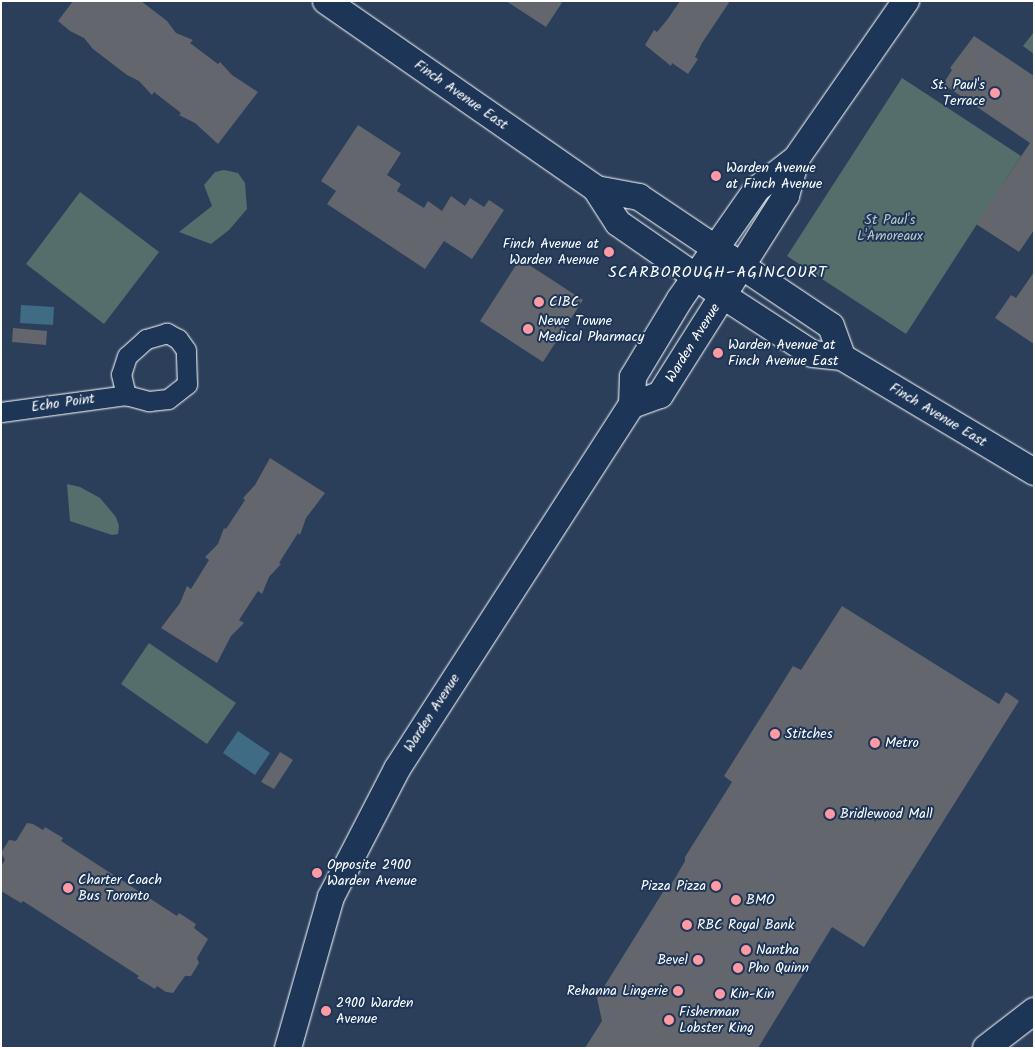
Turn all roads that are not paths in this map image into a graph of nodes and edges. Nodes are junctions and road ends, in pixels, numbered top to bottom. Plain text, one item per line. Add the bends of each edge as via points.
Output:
1 (326, 1) edge
2 (906, 1) edge
3 (796, 159) junction
4 (596, 189) junction
5 (716, 250) junction
6 (740, 266) junction
7 (696, 278) junction
8 (722, 295) junction
9 (842, 357) junction
10 (126, 395) dead end
11 (632, 405) junction
12 (1, 412) edge
13 (1034, 472) edge
14 (1034, 1011) edge
15 (288, 1048) edge
16 (986, 1048) edge

1 - 4 main road, Finch Avenue East
2 - 3 main road, Warden Avenue
3 - 5 main road, Warden Avenue via 757,189
3 - 6 main road, Warden Avenue via 786,196
4 - 5 main road, Finch Avenue East via 639,196
4 - 7 main road, Finch Avenue East via 618,222
5 - 6 main road, Finch Avenue East
5 - 7 main road, Warden Avenue
6 - 8 main road, Warden Avenue
6 - 9 main road, Finch Avenue East via 831,326
7 - 8 main road, Finch Avenue East
7 - 11 main road, Warden Avenue via 633,377
8 - 9 main road, Finch Avenue East via 813,354
8 - 11 main road, Warden Avenue via 660,395
9 - 13 main road, Finch Avenue East
10 - 12 street, Echo Point
11 - 15 main road, Warden Avenue via 397,769 331,897
14 - 16 main road

